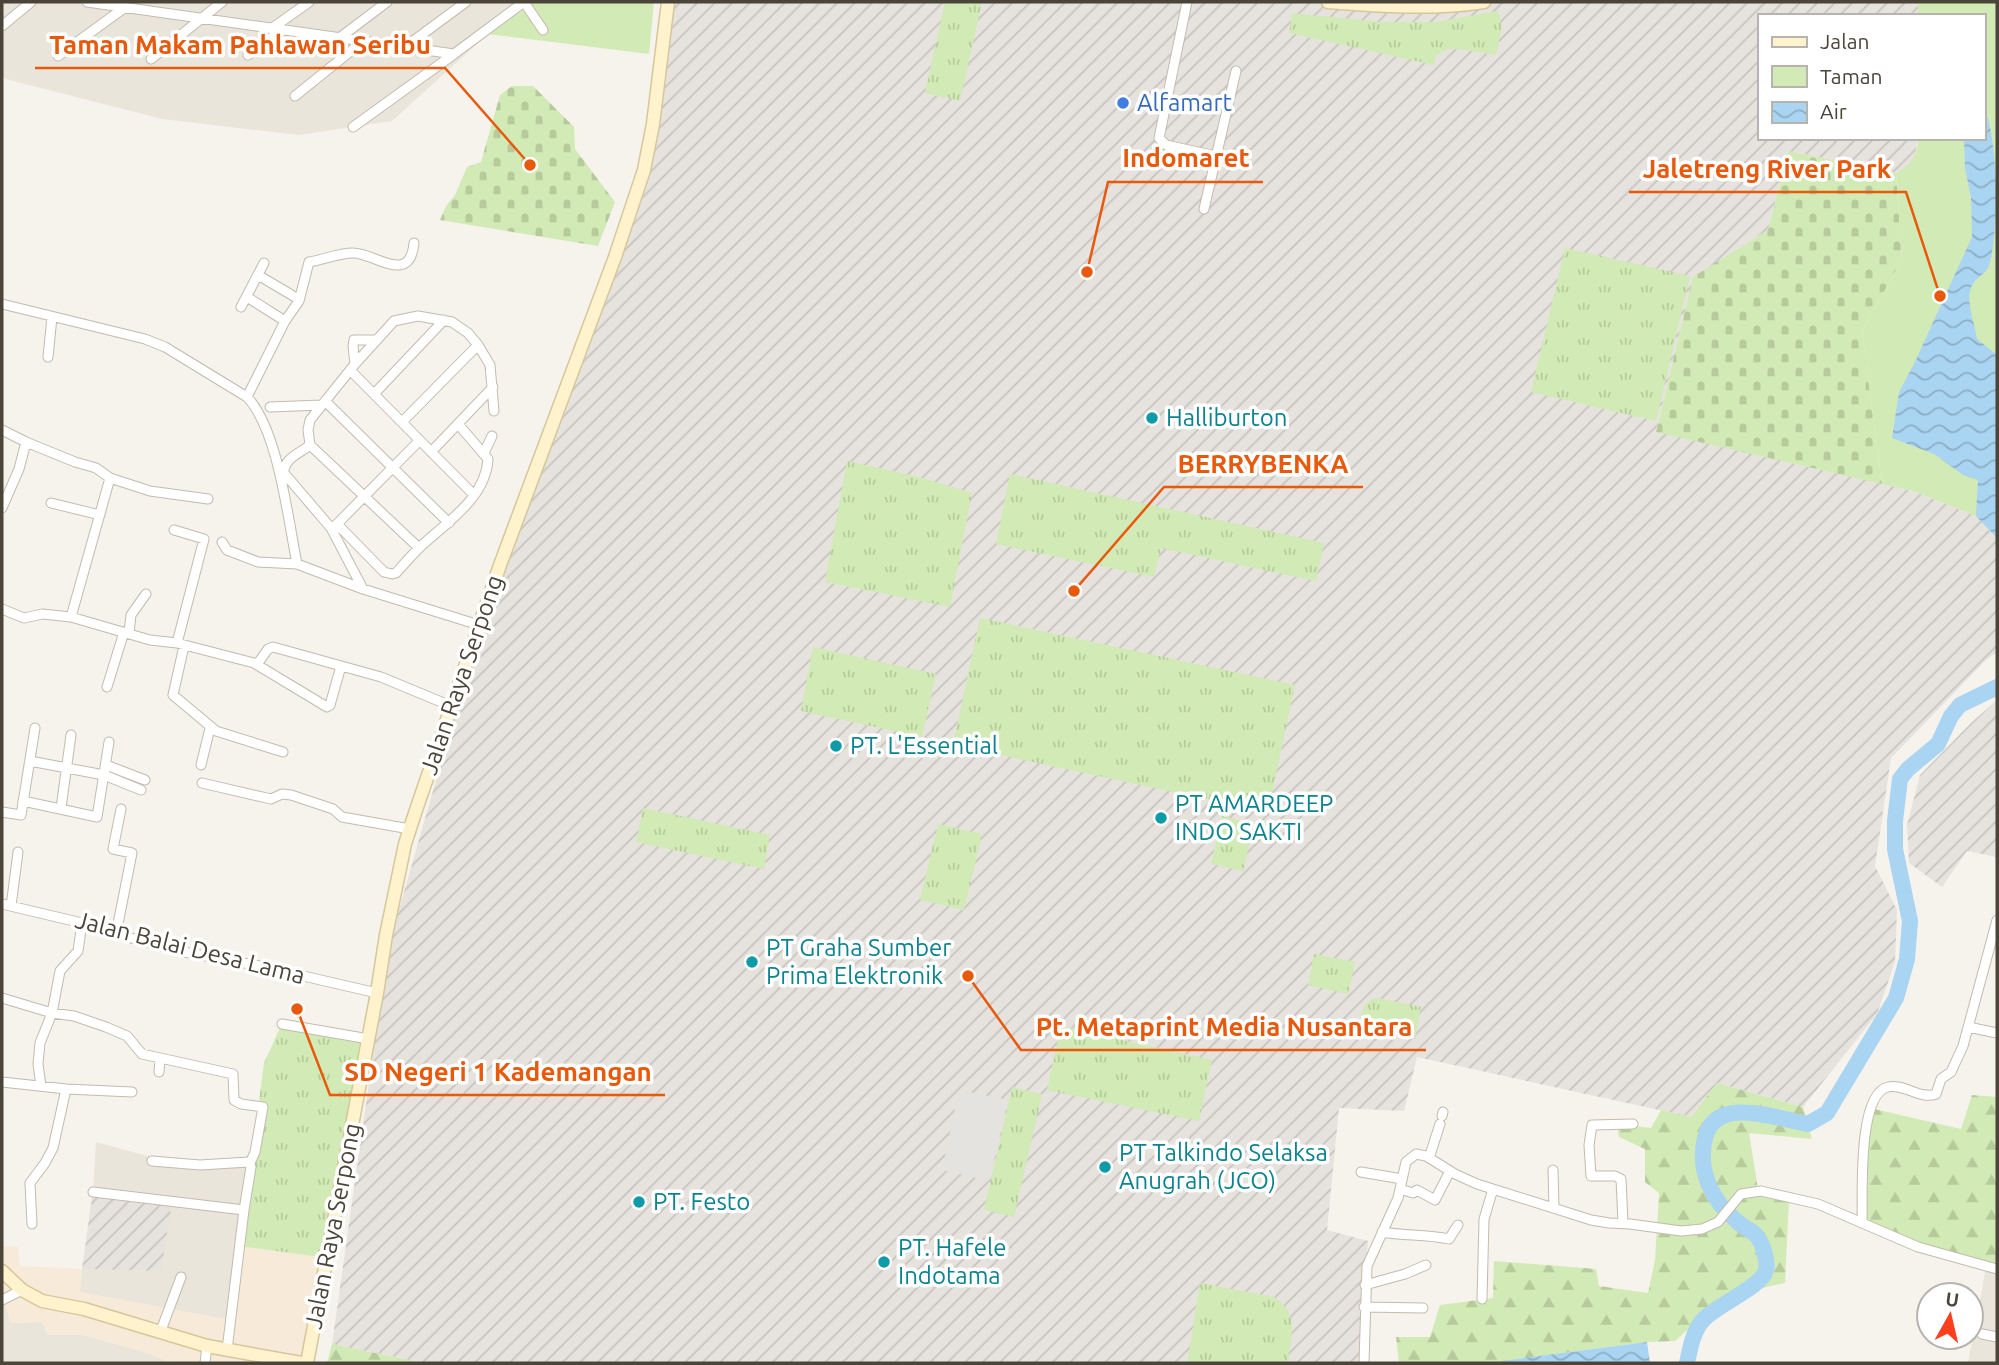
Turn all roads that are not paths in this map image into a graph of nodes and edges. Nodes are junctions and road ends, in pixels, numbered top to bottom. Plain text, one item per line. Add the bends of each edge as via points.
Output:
1 (31, 2) edge
2 (87, 2) edge
3 (222, 2) edge
4 (309, 2) edge
5 (387, 2) edge
6 (466, 2) edge
7 (524, 2) edge
8 (668, 2) edge
9 (1187, 2) edge
10 (1328, 2) edge
11 (1342, 2) edge
12 (1484, 2) edge
13 (120, 5) edge
14 (201, 19) junction
15 (2, 26) edge
16 (276, 30) junction
17 (543, 30) dead end
18 (338, 38) junction
19 (362, 42) junction
20 (405, 47) junction
21 (454, 54) junction
22 (247, 55) dead end
23 (58, 56) dead end
24 (151, 59) dead end
25 (1236, 71) dead end
26 (295, 96) dead end
27 (353, 127) dead end
28 (1216, 156) junction
29 (1204, 209) dead end
30 (414, 243) dead end
31 (264, 264) dead end
32 (258, 275) junction
33 (247, 297) junction
34 (295, 297) dead end
35 (2, 304) edge
36 (241, 307) dead end
37 (52, 317) junction
38 (444, 320) junction
39 (285, 321) junction
40 (375, 340) junction
41 (478, 345) junction
42 (48, 357) dead end
43 (352, 367) junction
44 (493, 387) junction
45 (374, 394) junction
46 (247, 397) junction
47 (323, 403) junction
48 (270, 407) dead end
49 (494, 411) dead end
50 (402, 422) junction
51 (458, 424) junction
52 (2, 430) edge
53 (492, 436) dead end
54 (419, 440) junction
55 (26, 442) junction
56 (310, 446) junction
57 (431, 452) junction
58 (484, 453) junction
59 (394, 468) junction
60 (110, 478) junction
61 (474, 495) junction
62 (365, 496) junction
63 (208, 499) dead end
64 (51, 503) dead end
65 (2, 508) edge
66 (100, 515) junction
67 (449, 523) junction
68 (334, 526) junction
69 (174, 530) dead end
70 (222, 542) dead end
71 (419, 548) junction
72 (297, 564) junction
73 (363, 589) junction
74 (146, 594) dead end
75 (2, 609) edge
76 (71, 617) junction
77 (479, 625) junction
78 (126, 633) junction
79 (180, 644) junction
80 (254, 663) junction
81 (341, 666) junction
82 (107, 687) dead end
83 (451, 706) junction
84 (210, 728) junction
85 (35, 729) dead end
86 (71, 735) dead end
87 (109, 742) dead end
88 (283, 752) dead end
89 (30, 761) junction
90 (201, 765) dead end
91 (67, 768) junction
92 (105, 770) junction
93 (145, 779) dead end
94 (201, 783) dead end
95 (141, 790) dead end
96 (23, 801) junction
97 (61, 808) junction
98 (121, 809) dead end
99 (2, 812) edge
100 (410, 829) junction
101 (18, 852) dead end
102 (6, 905) edge
103 (1997, 919) edge
104 (82, 923) junction
105 (116, 934) junction
106 (377, 993) junction
107 (2, 998) edge
108 (51, 1013) junction
109 (282, 1024) dead end
110 (1968, 1027) junction
111 (1997, 1033) edge
112 (369, 1040) junction
113 (160, 1058) junction
114 (159, 1072) dead end
115 (2, 1082) edge
116 (41, 1086) junction
117 (66, 1089) junction
118 (132, 1092) dead end
119 (1441, 1118) dead end
120 (1633, 1124) dead end
121 (1429, 1158) junction
122 (152, 1161) dead end
123 (250, 1163) junction
124 (1553, 1170) dead end
125 (1450, 1171) junction
126 (1361, 1172) dead end
127 (1401, 1184) junction
128 (1493, 1189) junction
129 (93, 1192) dead end
130 (1554, 1208) junction
131 (244, 1210) junction
132 (1862, 1222) junction
133 (1623, 1223) junction
134 (32, 1224) dead end
135 (1458, 1225) dead end
136 (1382, 1232) junction
137 (1426, 1265) dead end
138 (1997, 1269) edge
139 (2, 1272) edge
140 (181, 1277) dead end
141 (1365, 1285) junction
142 (22, 1290) junction
143 (1482, 1299) dead end
144 (2, 1300) edge
145 (1364, 1307) junction
146 (1423, 1308) dead end
147 (160, 1333) junction
148 (207, 1346) junction
149 (227, 1350) junction
150 (205, 1363) edge
151 (301, 1363) edge
152 (307, 1363) edge
153 (1364, 1363) edge

1 - 15 street
2 - 13 street
3 - 14 street
4 - 16 street
5 - 18 street
6 - 20 street
7 - 17 street
7 - 21 street
8 - 77 main road, Jalan Raya Serpong via 644,170
9 - 28 street via 1159,138 1166,145
10 - 11 main road
11 - 12 main road via 1422,8
13 - 14 street
13 - 23 street
14 - 16 street
14 - 24 street
16 - 18 street
16 - 22 street
18 - 19 street
19 - 20 street
19 - 26 street
20 - 21 street
21 - 27 street
25 - 28 street
28 - 29 street
30 - 39 street via 409,261 400,264 381,264 352,253 309,262 299,300
31 - 32 street
32 - 33 street
32 - 34 street
33 - 36 street
33 - 39 street
35 - 37 street
37 - 42 street
37 - 46 street via 165,347
38 - 40 street via 418,316 396,320
38 - 41 street via 460,327
38 - 45 street
39 - 46 street
40 - 43 street
40 - 43 street via 354,340
41 - 44 street via 491,365
41 - 50 street
43 - 45 street
43 - 47 street
44 - 49 street
44 - 51 street
45 - 50 street
46 - 72 street via 258,408 275,458
47 - 48 street
47 - 56 street via 309,422
47 - 59 street
50 - 54 street
51 - 57 street
51 - 58 street
52 - 55 street
53 - 58 street
54 - 57 street
54 - 59 street
55 - 60 street via 96,468
55 - 65 street
56 - 62 street
56 - 68 street via 287,462 284,473
57 - 61 street
58 - 61 street via 487,466
59 - 62 street
59 - 67 street
60 - 63 street via 157,493
60 - 66 street
61 - 67 street
62 - 68 street
62 - 71 street
64 - 66 street
66 - 76 street
67 - 71 street
68 - 71 street via 387,573 396,572
68 - 73 street
69 - 79 street via 204,538
70 - 72 street via 227,550 258,562
72 - 73 street
73 - 77 street
74 - 78 street via 131,615
75 - 76 street via 24,618 42,614
76 - 78 street
77 - 83 main road, Jalan Raya Serpong
78 - 79 street
78 - 82 street
79 - 80 street
79 - 84 street via 173,693
80 - 81 street via 273,647
80 - 81 street via 327,707
81 - 83 street
83 - 100 main road, Jalan Raya Serpong
84 - 88 street
84 - 90 street
85 - 89 street
86 - 91 street
87 - 92 street
89 - 91 street
89 - 96 street
91 - 92 street
91 - 97 street
92 - 93 street
92 - 95 street
92 - 97 street via 97,817
94 - 100 street via 271,799 291,795 333,809 342,817
96 - 97 street
96 - 99 street via 21,815
98 - 105 street via 113,849 132,853
100 - 106 main road, Jalan Raya Serpong
101 - 102 street
102 - 104 street, Jalan Balai Desa Lama
103 - 110 street
104 - 105 street, Jalan Balai Desa Lama
104 - 108 street via 78,951 60,971
105 - 106 street, Jalan Balai Desa Lama
106 - 112 main road, Jalan Raya Serpong
107 - 108 street
108 - 113 street via 74,1016 127,1036 142,1054
108 - 116 street via 40,1043
109 - 112 street
110 - 111 street
110 - 132 street via 1951,1072 1941,1079 1936,1094 1888,1087 1874,1100 1865,1128
112 - 152 main road, Jalan Raya Serpong
113 - 114 street
113 - 123 street via 232,1073 233,1100 262,1107
115 - 116 street
116 - 117 street
117 - 118 street
117 - 134 street via 53,1148 30,1183
119 - 121 street
120 - 133 street via 1592,1125 1589,1137 1591,1176 1620,1179
121 - 125 street
121 - 127 street via 1412,1155
122 - 123 street
123 - 131 street
124 - 130 street
125 - 127 street via 1435,1200
125 - 128 street
126 - 127 street
127 - 136 street
128 - 130 street
128 - 143 street via 1485,1219
129 - 131 street
130 - 133 street via 1596,1221
131 - 149 street
132 - 133 street via 1818,1204 1761,1191 1741,1194 1718,1222 1702,1229 1681,1231
132 - 138 street via 1919,1248
135 - 136 street via 1449,1239
136 - 141 street via 1367,1262
137 - 141 street
139 - 142 main road
140 - 147 street
141 - 145 street
142 - 144 street
142 - 147 main road via 42,1301
145 - 146 street
145 - 153 street
147 - 148 main road
148 - 149 main road
148 - 150 street
149 - 151 main road

